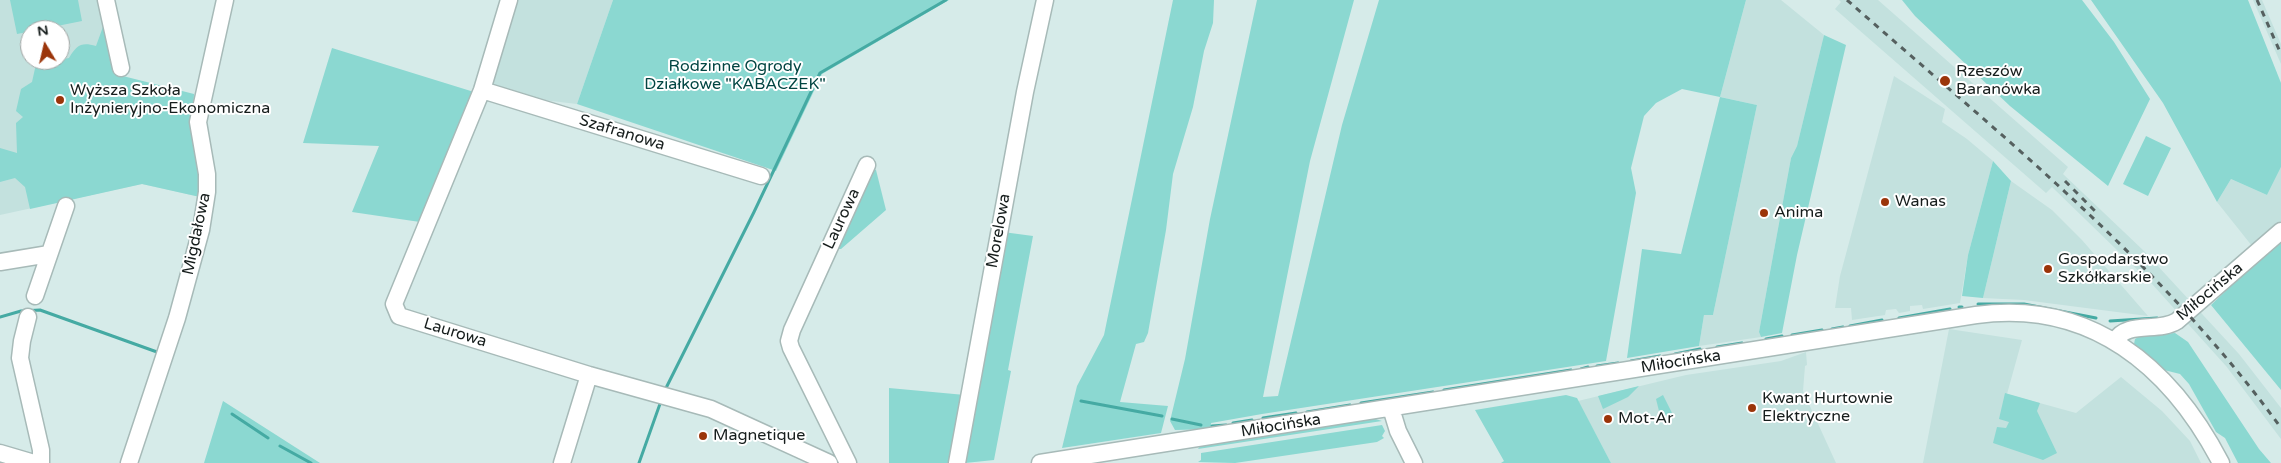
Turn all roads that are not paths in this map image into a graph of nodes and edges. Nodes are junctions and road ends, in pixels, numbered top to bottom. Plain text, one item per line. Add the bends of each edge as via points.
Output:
1 (106, 0) edge
2 (225, 0) edge
3 (509, 0) edge
4 (1045, 0) edge
5 (121, 68) dead end
6 (482, 90) junction
7 (867, 165) dead end
8 (761, 176) dead end
9 (66, 206) dead end
10 (2281, 231) edge
11 (49, 254) junction
12 (0, 262) edge
13 (35, 296) dead end
14 (28, 317) dead end
15 (2115, 341) junction
16 (589, 375) junction
17 (1391, 408) junction
18 (0, 453) edge
19 (34, 463) edge
20 (40, 463) edge
21 (129, 463) edge
22 (562, 463) edge
23 (829, 463) edge
24 (848, 463) edge
25 (957, 463) edge
26 (1040, 463) edge
27 (1414, 463) edge
28 (2221, 463) edge

1 - 5 street
2 - 21 street, Migdałowa via 198,122 207,174 201,230 177,318
3 - 6 street, Laurowa
4 - 25 street, Morelowa
6 - 8 street, Szafranowa
6 - 16 street, Laurowa via 394,304 396,312 398,316
7 - 24 street, Laurowa via 789,341
9 - 11 street
10 - 15 street, Miłocińska via 2177,321 2167,326 2127,331 2118,335
11 - 12 street
11 - 13 street
14 - 20 street via 20,358 41,450
15 - 17 street, Miłocińska via 2094,330 2048,317 1988,313
15 - 28 street via 2146,364 2179,397 2198,422
16 - 22 street
16 - 23 street, Laurowa via 710,409
17 - 26 street, Miłocińska
17 - 27 street
18 - 19 street

